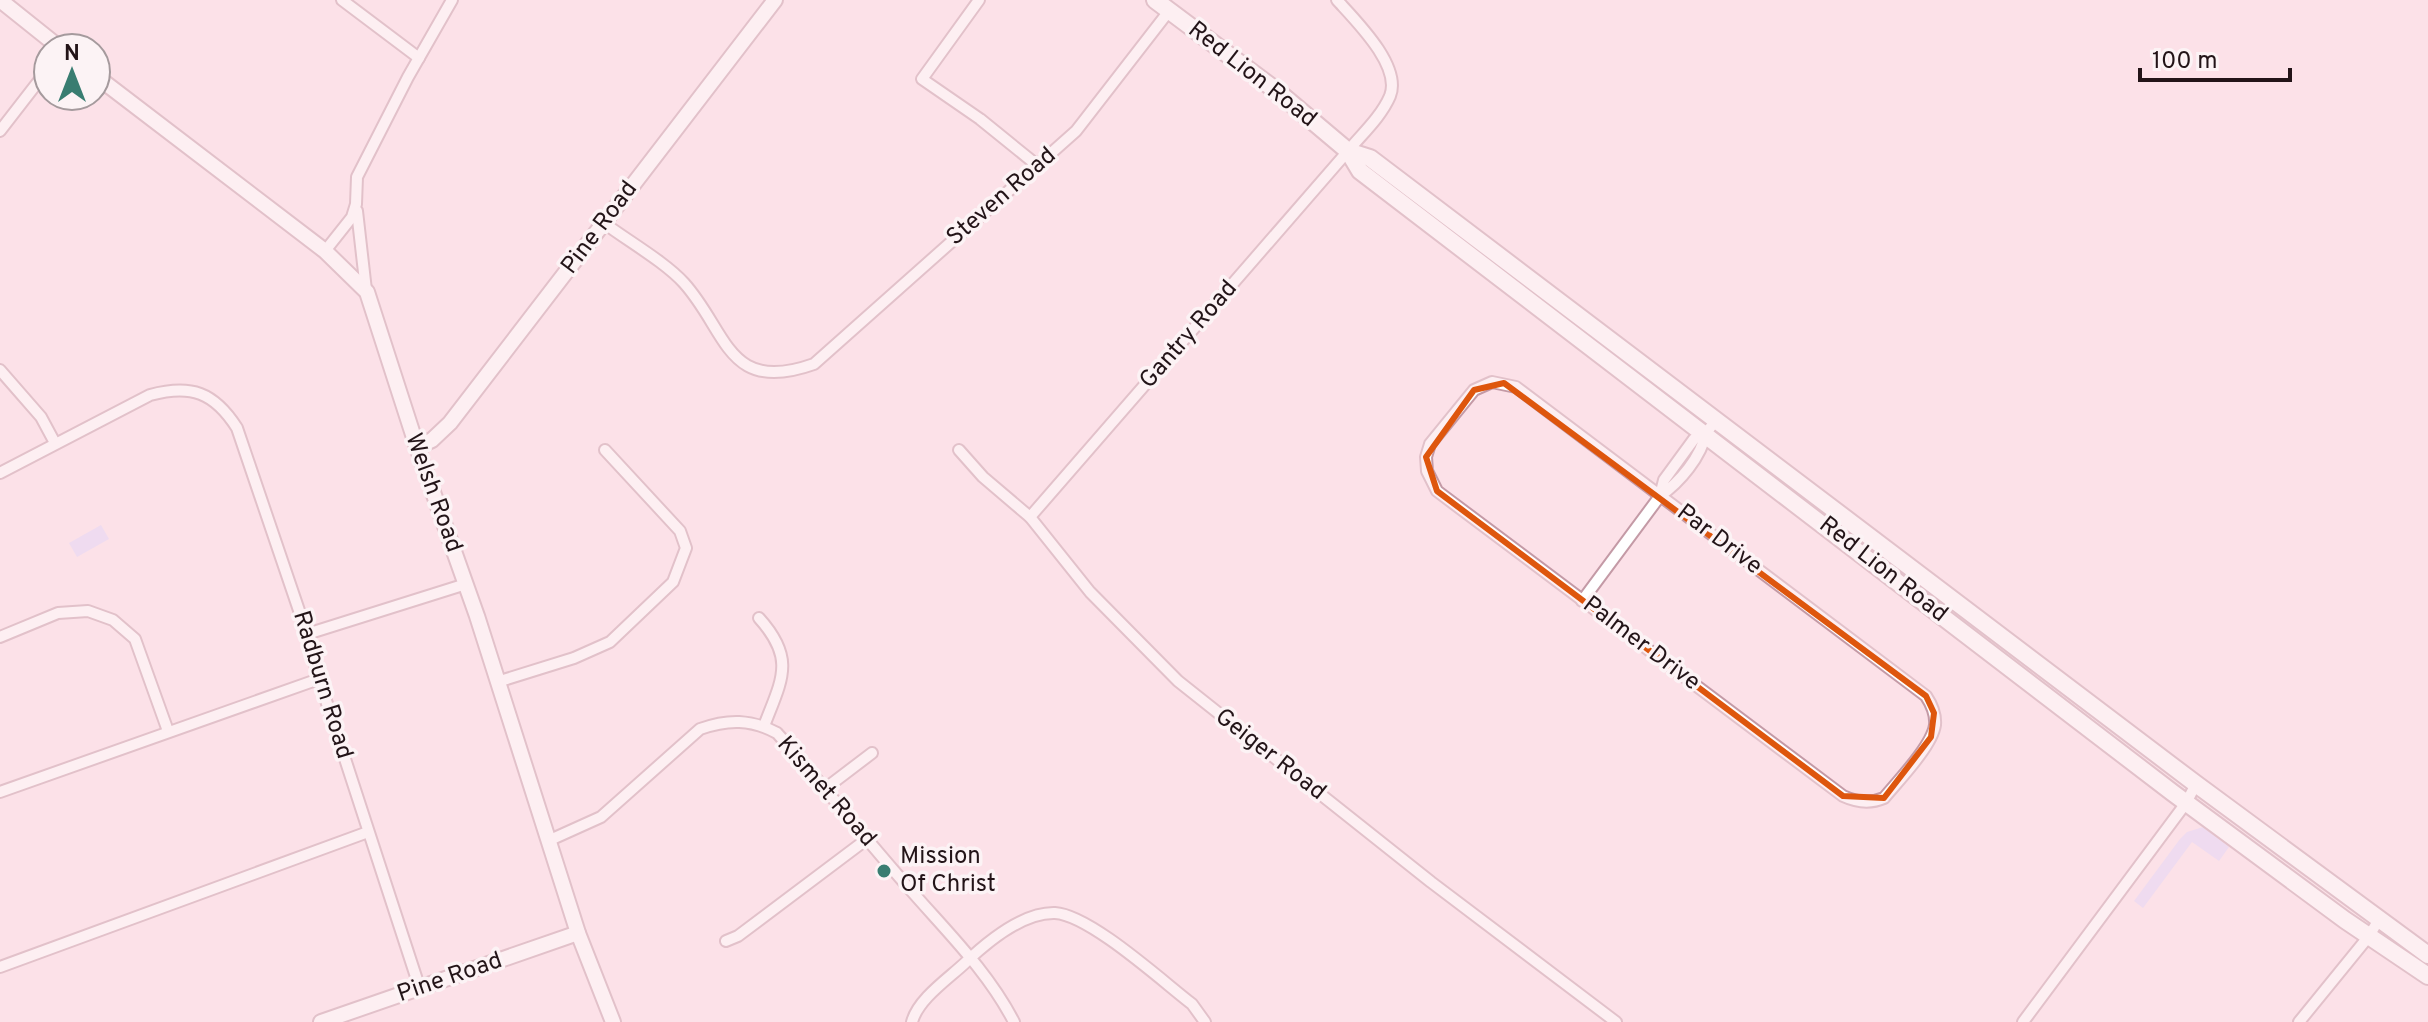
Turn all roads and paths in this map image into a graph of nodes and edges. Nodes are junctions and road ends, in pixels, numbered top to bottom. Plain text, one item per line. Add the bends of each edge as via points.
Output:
1 (0, 0) edge
2 (342, 0) edge
3 (452, 0) edge
4 (775, 0) edge
5 (979, 0) edge
6 (1155, 0) edge
7 (1337, 0) edge
8 (1169, 11) junction
9 (40, 32) edge
10 (419, 58) junction
11 (112, 88) edge
12 (32, 90) edge
13 (0, 131) edge
14 (1348, 151) junction
15 (1038, 166) junction
16 (356, 204) junction
17 (604, 223) junction
18 (325, 251) junction
19 (367, 292) junction
20 (0, 370) edge
21 (1492, 382) joint
22 (1717, 419) junction
23 (1706, 433) junction
24 (55, 443) junction
25 (417, 447) junction
26 (605, 450) dead end
27 (959, 450) dead end
28 (0, 473) edge
29 (1660, 496) junction
30 (1030, 517) junction
31 (466, 584) junction
32 (1582, 601) junction
33 (759, 618) dead end
34 (307, 634) junction
35 (0, 637) edge
36 (319, 679) junction
37 (497, 682) junction
38 (764, 726) junction
39 (168, 731) junction
40 (872, 753) dead end
41 (2196, 784) junction
42 (826, 788) junction
43 (0, 792) edge
44 (1866, 801) joint
45 (2186, 803) junction
46 (368, 832) junction
47 (867, 839) junction
48 (550, 840) junction
49 (2378, 921) junction
50 (578, 933) junction
51 (2369, 936) junction
52 (726, 941) dead end
53 (2428, 955) edge
54 (971, 957) junction
55 (0, 967) edge
56 (2428, 976) edge
57 (420, 989) junction
58 (321, 1022) edge
59 (613, 1022) edge
60 (912, 1022) edge
61 (1014, 1022) edge
62 (1205, 1022) edge
63 (1616, 1022) edge
64 (2023, 1022) edge
65 (2299, 1022) edge

1 - 9 main road
2 - 10 street
3 - 10 street
4 - 17 main road, Pine Road
5 - 15 street via 922,79
6 - 8 main road, Red Lion Road
7 - 14 street, Gantry Road via 1390,66 1391,93
8 - 14 main road, Red Lion Road
8 - 15 street, Steven Road via 1076,131
10 - 16 street via 357,177
11 - 18 main road, Welsh Road
12 - 13 street
14 - 22 main road, Red Lion Road via 1370,158
14 - 23 main road, Red Lion Road via 1360,171
14 - 30 street, Gantry Road
15 - 17 street, Steven Road via 814,364 791,372 767,374 743,361 722,343 682,281
16 - 18 street via 343,232
16 - 19 street
17 - 25 main road, Pine Road via 441,434
18 - 19 main road, Welsh Road
19 - 25 main road, Welsh Road
20 - 24 street via 31,404
21 - 29 street, Par Drive via 1516,387
21 - 32 street, Palmer Drive via 1474,390 1430,444 1427,471 1437,491
22 - 23 street
22 - 41 main road, Red Lion Road
23 - 29 street via 1703,446 1674,486
23 - 45 main road, Red Lion Road
24 - 28 street
24 - 34 street, Radburn Road via 167,390 203,394 224,407 237,428
25 - 31 main road, Welsh Road
26 - 37 street via 680,531 686,548 677,574 610,642
27 - 30 street, Geiger Road
29 - 32 street
29 - 44 street, Par Drive via 1926,696 1934,713 1931,737 1884,798
30 - 63 street, Geiger Road via 1090,592 1178,681
31 - 34 street
31 - 37 main road, Welsh Road
32 - 44 street, Palmer Drive via 1843,796
33 - 38 street via 775,636 782,656 782,680
34 - 36 street, Radburn Road
35 - 39 street via 58,613 88,611 113,620 135,639
36 - 39 street
36 - 46 street, Radburn Road
37 - 48 main road, Welsh Road
38 - 42 street, Kismet Road via 777,733
38 - 48 street, Kismet Road via 741,720 700,729 601,817
39 - 43 street
40 - 42 street
41 - 45 street
41 - 49 main road, Red Lion Road
42 - 47 street, Kismet Road
45 - 51 main road, Red Lion Road
45 - 64 street
46 - 55 street
46 - 57 street, Radburn Road
47 - 52 street
47 - 54 street, Kismet Road
48 - 50 main road, Welsh Road
49 - 51 street
49 - 53 main road, Red Lion Road
50 - 57 main road, Pine Road
50 - 59 main road, Welsh Road
51 - 56 main road, Red Lion Road
51 - 65 street
54 - 60 street via 923,1003
54 - 61 street, Kismet Road
54 - 62 street via 1017,924 1055,913 1086,923 1192,1004
57 - 58 main road, Pine Road

